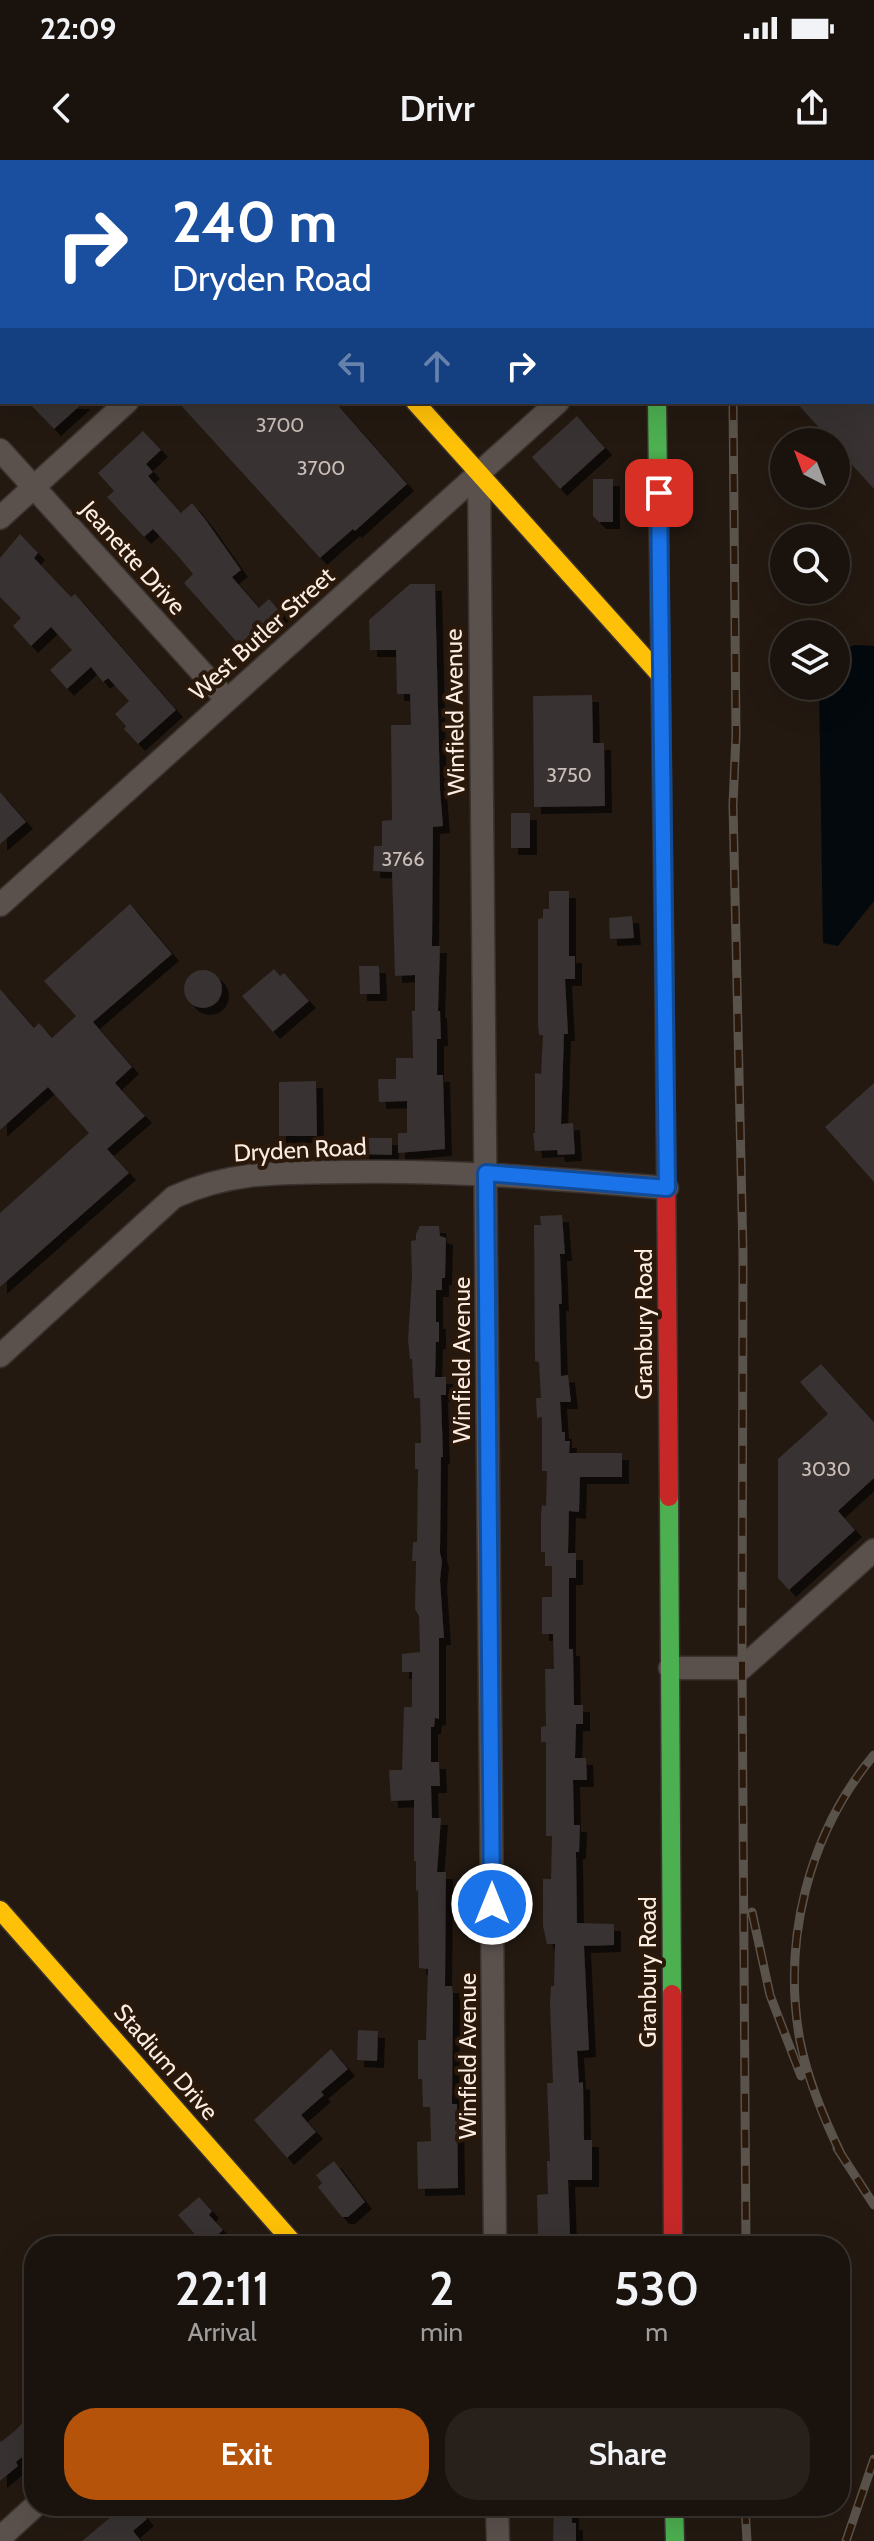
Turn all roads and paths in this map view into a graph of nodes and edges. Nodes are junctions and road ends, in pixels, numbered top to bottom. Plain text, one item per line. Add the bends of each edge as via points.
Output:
1 (125, 404) edge
2 (417, 404) edge
3 (556, 404) edge
4 (657, 404) edge
5 (0, 450) edge
6 (479, 473) junction
7 (33, 487) junction
8 (0, 518) edge
9 (661, 676) junction
10 (227, 700) junction
11 (0, 905) edge
12 (486, 1173) junction
13 (667, 1188) junction
14 (0, 1356) edge
15 (874, 1550) edge
16 (670, 1668) junction
17 (0, 1910) edge
18 (287, 2236) edge
19 (495, 2236) edge
20 (673, 2236) edge
21 (24, 2516) edge
22 (497, 2516) edge
23 (674, 2516) edge
24 (0, 2538) edge
25 (498, 2541) edge
26 (675, 2541) edge

1 - 7 street
2 - 6 street
3 - 6 street, West Butler Street
4 - 9 street, Granbury Road
5 - 7 street, Jeanette Drive
6 - 9 street
6 - 10 street, West Butler Street
6 - 12 street, Winfield Avenue
7 - 8 street
7 - 10 street, Jeanette Drive
9 - 13 street, Granbury Road
10 - 11 street, West Butler Street
12 - 13 street, Dryden Road
12 - 14 street, Dryden Road via 254,1173 200,1185 174,1197
12 - 19 street, Winfield Avenue
13 - 16 street, Granbury Road
15 - 16 street via 742,1668
16 - 20 street, Granbury Road
17 - 18 street, Stadium Drive
21 - 24 street
22 - 25 street
23 - 26 street

